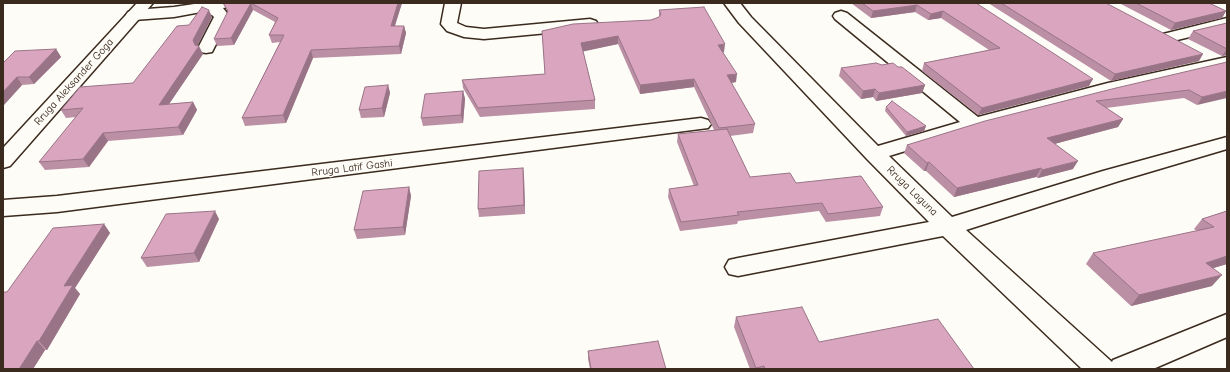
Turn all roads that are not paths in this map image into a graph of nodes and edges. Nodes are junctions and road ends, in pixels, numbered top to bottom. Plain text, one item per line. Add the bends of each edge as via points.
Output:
1 (229, 3) edge
2 (453, 3) edge
3 (732, 3) edge
4 (202, 8) junction
5 (139, 9) edge
6 (841, 16) dead end
7 (602, 23) edge
8 (1227, 23) edge
9 (206, 48) dead end
10 (1223, 62) edge
11 (1088, 76) edge
12 (1108, 89) junction
13 (701, 124) dead end
14 (974, 124) junction
15 (1227, 144) edge
16 (874, 154) junction
17 (3, 161) edge
18 (3, 208) edge
19 (948, 227) junction
20 (738, 267) dead end
21 (1227, 325) edge
22 (1101, 369) edge
23 (1124, 369) edge

1 - 4 street
2 - 7 street via 449,24 464,32 484,34
3 - 16 street, Rruga Laguna via 745,20
4 - 5 street
4 - 9 street via 217,11 222,16
5 - 17 street, Rruga Aleksander Goga
6 - 14 street
8 - 10 street via 1162,34
10 - 12 street
11 - 12 street
12 - 14 street
13 - 18 street, Rruga Latif Gashi via 57,204
14 - 16 street
15 - 19 street via 1111,176
16 - 19 street, Rruga Laguna
19 - 20 street
19 - 22 street, Rruga Laguna
21 - 23 street

